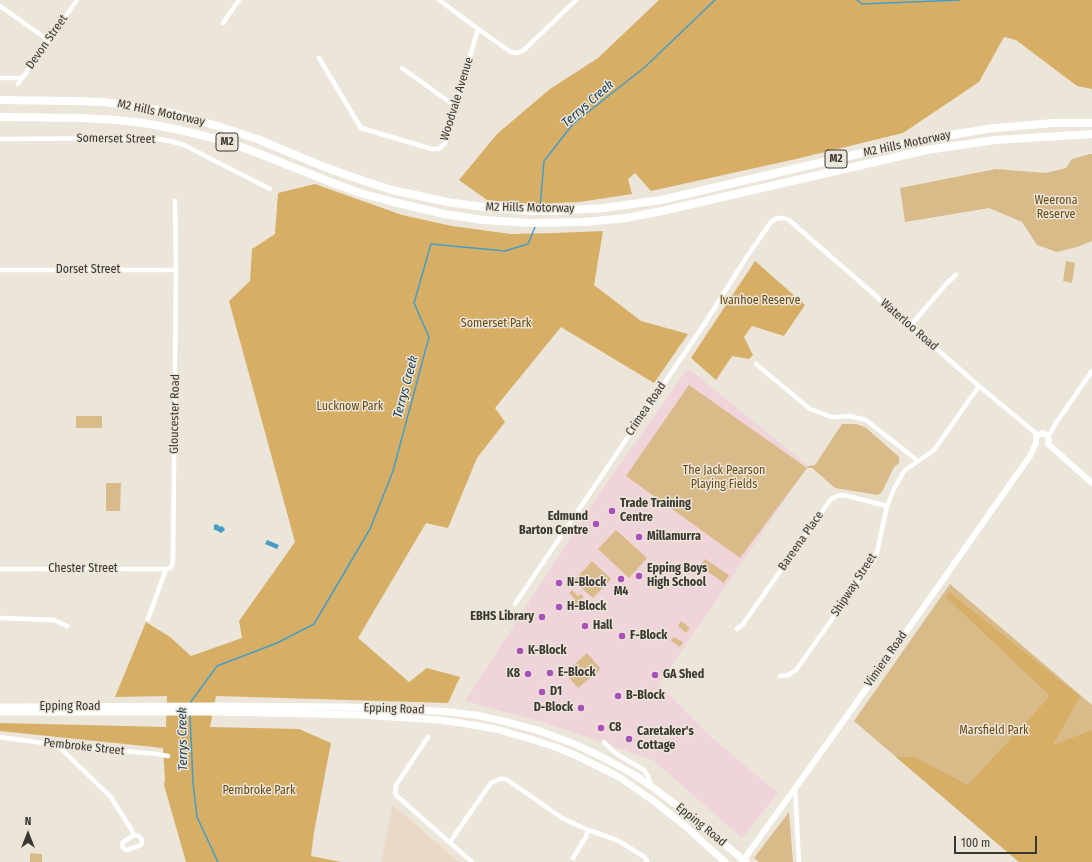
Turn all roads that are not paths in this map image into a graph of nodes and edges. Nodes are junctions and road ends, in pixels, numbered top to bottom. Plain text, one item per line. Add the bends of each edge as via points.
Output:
1 (77, 0) edge
2 (239, 0) edge
3 (439, 0) edge
4 (576, 0) edge
5 (0, 6) edge
6 (223, 23) dead end
7 (478, 29) junction
8 (48, 40) junction
9 (319, 58) dead end
10 (402, 68) dead end
11 (0, 78) edge
12 (21, 78) junction
13 (18, 84) dead end
14 (0, 100) edge
15 (455, 106) junction
16 (0, 117) edge
17 (1092, 123) edge
18 (1092, 134) edge
19 (0, 139) edge
20 (270, 189) dead end
21 (176, 201) dead end
22 (780, 218) joint
23 (0, 270) edge
24 (176, 270) junction
25 (956, 275) dead end
26 (910, 326) junction
27 (756, 364) dead end
28 (1092, 371) edge
29 (979, 386) junction
30 (1043, 435) junction
31 (1048, 444) junction
32 (1038, 445) junction
33 (918, 461) junction
34 (1092, 483) edge
35 (887, 506) junction
36 (0, 569) edge
37 (166, 569) junction
38 (515, 604) dead end
39 (0, 618) edge
40 (148, 619) dead end
41 (67, 626) dead end
42 (737, 629) dead end
43 (780, 676) dead end
44 (0, 707) edge
45 (216, 709) junction
46 (162, 710) junction
47 (0, 712) edge
48 (0, 737) edge
49 (428, 737) dead end
50 (604, 742) dead end
51 (57, 746) junction
52 (168, 756) dead end
53 (651, 786) junction
54 (795, 788) junction
55 (588, 830) junction
56 (134, 836) dead end
57 (450, 842) junction
58 (572, 858) dead end
59 (744, 861) edge
60 (472, 862) edge
61 (646, 862) edge
62 (725, 862) edge
63 (799, 862) edge

1 - 8 street, Devon Street
2 - 6 street
3 - 7 street
4 - 7 street via 524,50 517,53 511,52
5 - 8 street
7 - 15 street, Woodvale Avenue
8 - 12 street, Devon Street
9 - 15 street, Woodvale Avenue via 361,128 439,149 445,143
10 - 15 street
11 - 12 street
12 - 13 street, Devon Street
14 - 17 highway, M2 Hills Motorway / M2 via 104,102 169,112 257,139 327,168 392,190 447,202 532,211 583,209 661,200 879,149 994,128
16 - 18 highway, M2 Hills Motorway / M2 via 116,120 175,129 240,147 360,193 390,201 444,214 483,220 532,223 626,218 927,150 995,140
19 - 20 street, Somerset Street via 170,140
21 - 24 street, Gloucester Road
22 - 26 street, Waterloo Road via 789,220
22 - 38 street, Crimea Road via 771,222 746,258
23 - 24 street, Dorset Street
24 - 37 street, Gloucester Road via 173,561 170,568
25 - 26 street
26 - 29 street, Waterloo Road
27 - 33 street via 810,409 832,417 849,416 866,420
28 - 30 street via 1056,423
29 - 30 street, Waterloo Road
29 - 33 street, Shipway Street via 934,450
30 - 31 street
30 - 32 street via 1036,439
31 - 32 street
31 - 34 street
32 - 54 street, Vimiera Road
33 - 35 street, Shipway Street via 904,471
35 - 42 street, Bareena Place via 844,495 831,499
35 - 43 street, Shipway Street via 876,557 796,670
36 - 37 street, Chester Street
37 - 40 street, Gloucester Road
39 - 41 street via 54,620
44 - 46 main road, Epping Road
45 - 46 main road, Epping Road
45 - 53 main road, Epping Road via 346,707 450,712 476,716 540,731 577,745
45 - 62 main road, Epping Road via 427,719 479,726 537,741 577,756 619,777 685,826
46 - 47 main road, Epping Road
48 - 51 street, Pembroke Street
49 - 57 street via 396,785 395,793
50 - 53 street via 618,755 644,770
51 - 52 street, Pembroke Street
51 - 56 street via 110,796
53 - 59 main road, Epping Road
54 - 59 street, Vimiera Road
54 - 63 street
55 - 57 street via 562,818 509,781 500,779 491,783
55 - 58 street
55 - 61 street via 617,840 643,856
57 - 60 street

